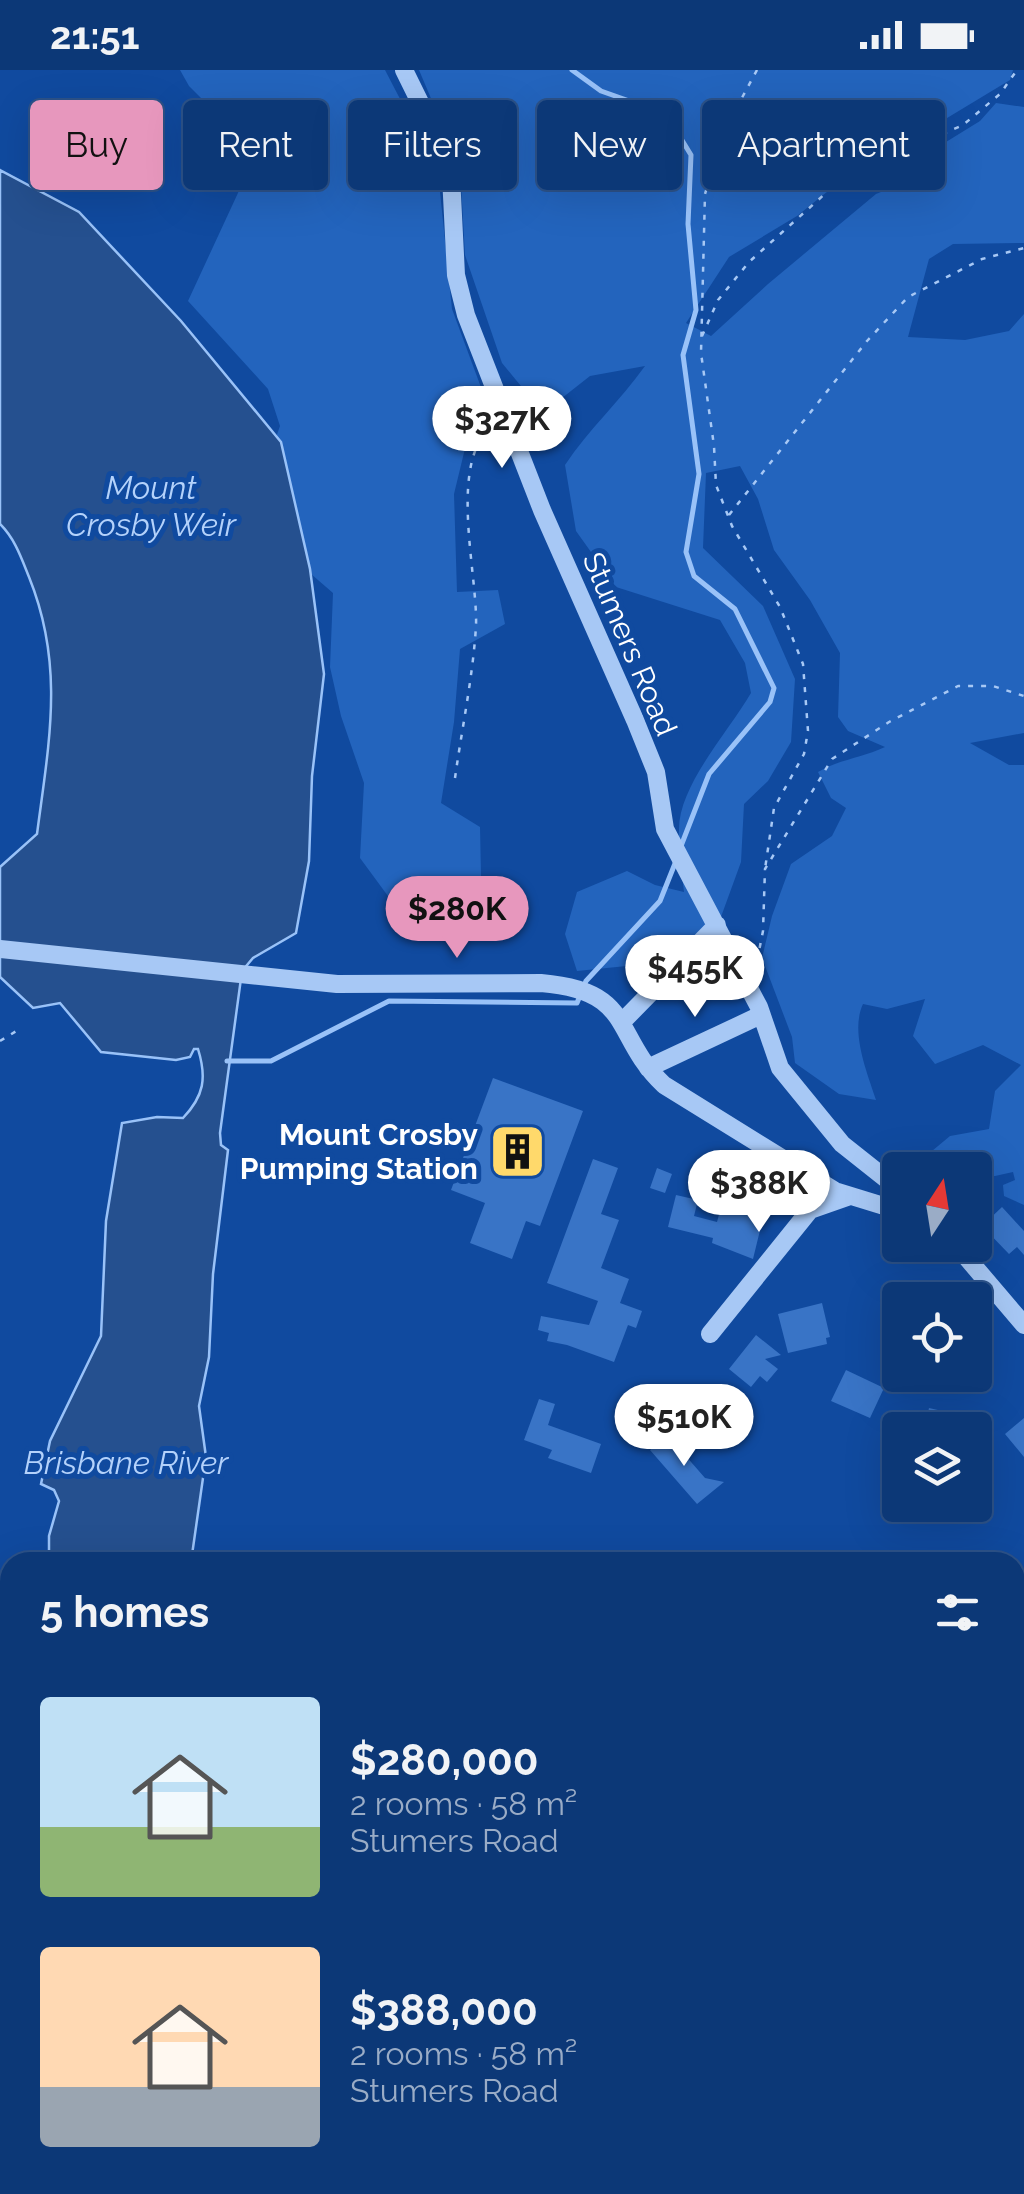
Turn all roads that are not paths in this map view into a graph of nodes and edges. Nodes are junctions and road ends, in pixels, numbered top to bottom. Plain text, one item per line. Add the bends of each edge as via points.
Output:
1 (404, 70) edge
2 (717, 924) junction
3 (0, 949) edge
4 (761, 1014) junction
5 (621, 1023) junction
6 (648, 1068) junction
7 (882, 1176) edge
8 (851, 1196) junction
9 (882, 1205) edge
10 (970, 1262) edge
11 (1024, 1325) edge
12 (710, 1334) dead end

1 - 2 street, Stumers Road via 451,176 456,276 466,315 656,772 665,829
2 - 4 street, Stumers Road
2 - 5 street
3 - 5 street via 337,984 572,986 593,993
4 - 6 street
4 - 7 street, Stumers Road via 780,1068 842,1144
5 - 6 street
6 - 8 street via 664,1085
8 - 9 street
8 - 12 street via 810,1210
10 - 11 street

